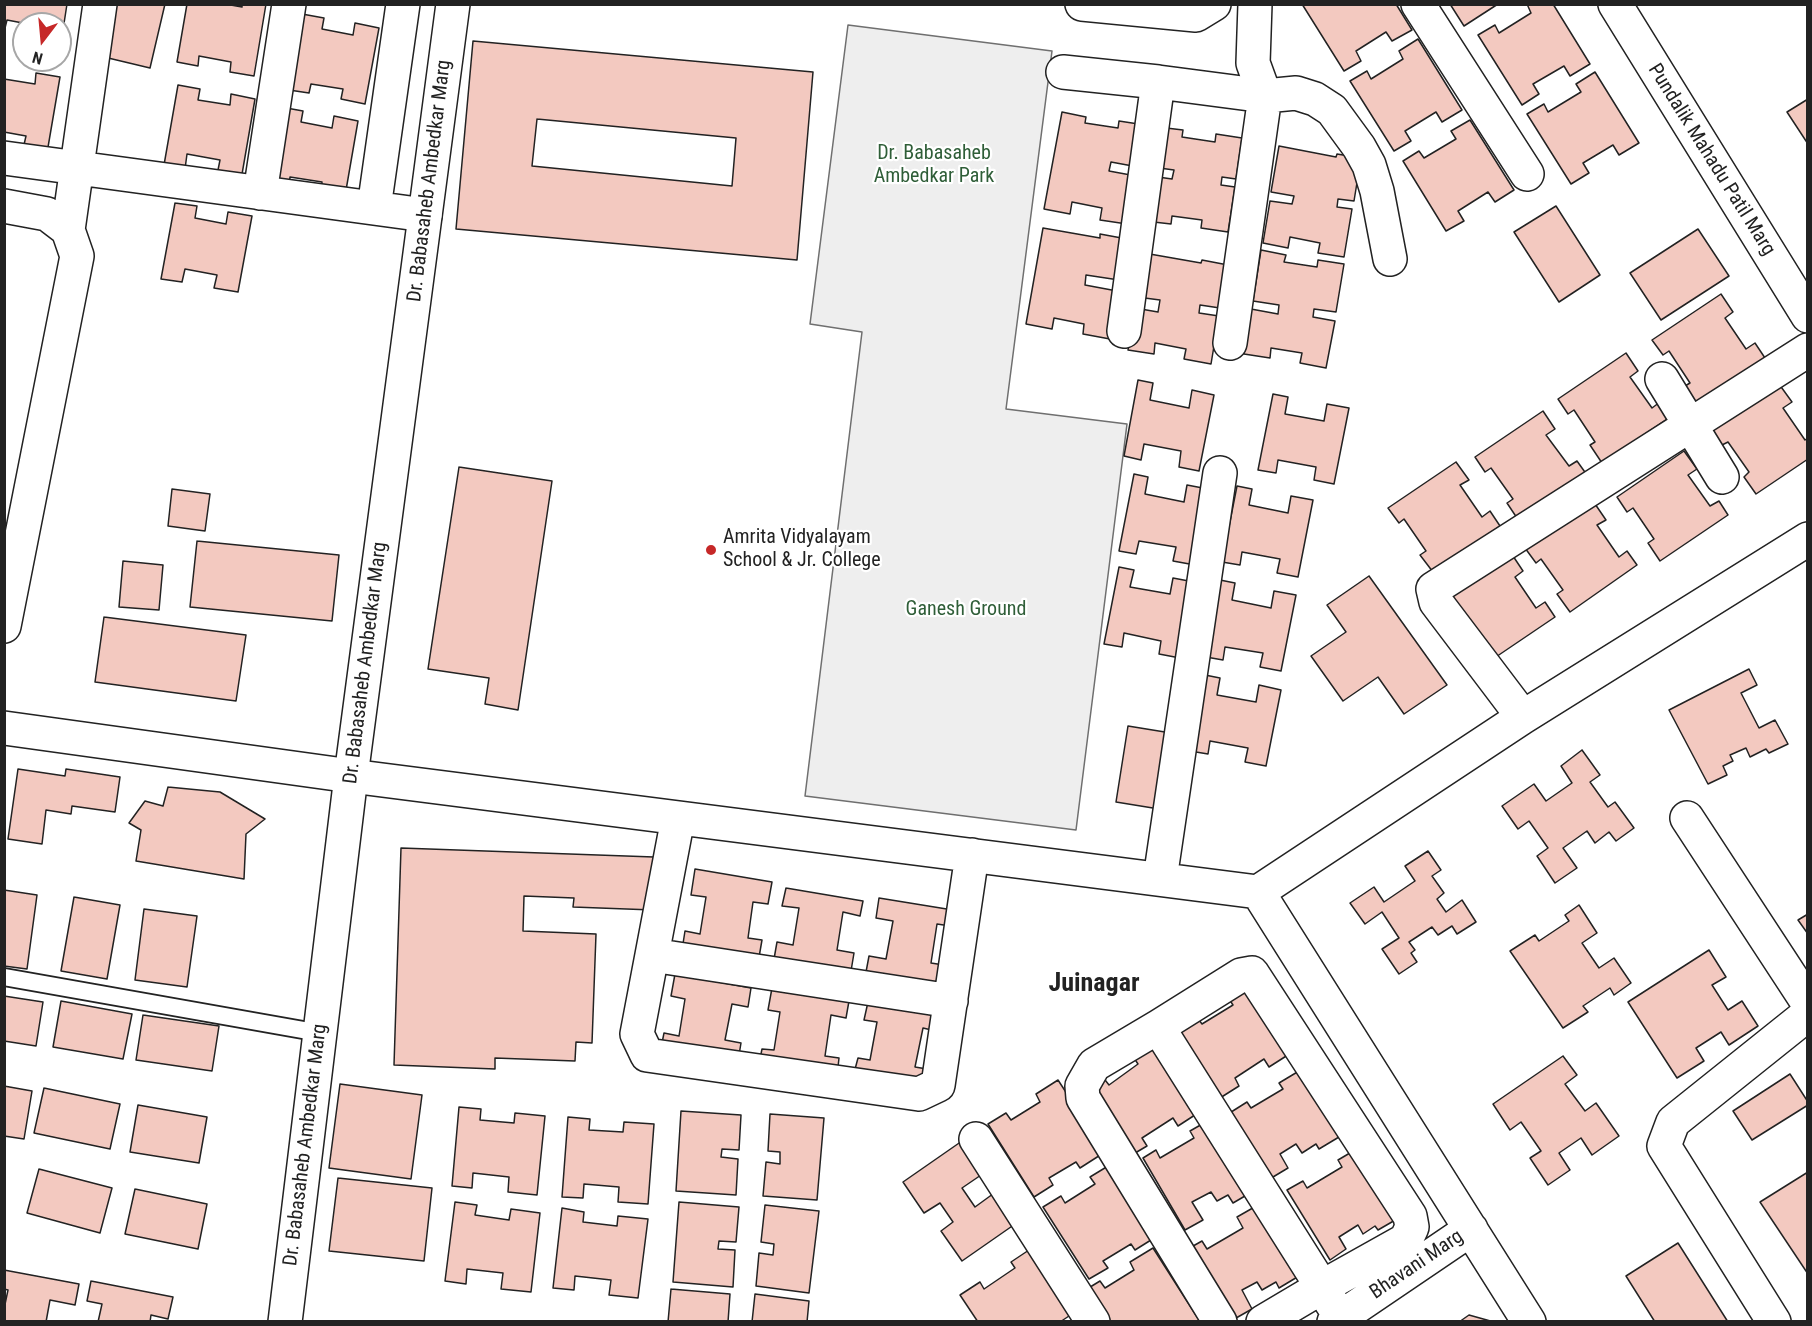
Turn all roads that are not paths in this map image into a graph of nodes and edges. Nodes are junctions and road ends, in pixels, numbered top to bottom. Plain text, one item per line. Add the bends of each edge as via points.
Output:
1 (100, 4) edge
2 (290, 4) edge
3 (403, 4) edge
4 (453, 4) edge
5 (1082, 4) edge
6 (1214, 4) edge
7 (1255, 4) edge
8 (1418, 4) edge
9 (1614, 4) edge
10 (1063, 72) dead end
11 (1158, 82) junction
12 (1264, 96) junction
13 (4, 158) edge
14 (77, 168) junction
15 (1527, 174) dead end
16 (260, 193) junction
17 (4, 206) edge
18 (374, 208) junction
19 (425, 215) junction
20 (68, 230) junction
21 (1390, 259) dead end
22 (1808, 316) edge
23 (1124, 331) dead end
24 (1230, 343) dead end
25 (1808, 350) edge
26 (1662, 379) dead end
27 (1689, 426) junction
28 (1220, 473) dead end
29 (1722, 477) dead end
30 (1808, 538) edge
31 (4, 626) edge
32 (1523, 717) junction
33 (4, 728) edge
34 (351, 776) junction
35 (678, 818) junction
36 (1687, 818) dead end
37 (972, 855) junction
38 (1160, 879) junction
39 (1258, 892) junction
40 (652, 955) junction
41 (4, 977) edge
42 (951, 1001) junction
43 (1808, 1003) edge
44 (1808, 1014) edge
45 (1158, 1027) junction
46 (320, 1033) junction
47 (976, 1139) dead end
48 (1471, 1229) junction
49 (1322, 1287) junction
50 (1338, 1319) edge
51 (285, 1322) edge
52 (1093, 1322) edge
53 (1220, 1322) edge
54 (1263, 1322) edge
55 (1529, 1322) edge
56 (1774, 1322) edge

1 - 14 street
2 - 16 street
3 - 18 street
4 - 19 street, Dr. Babasaheb Ambedkar Marg
5 - 6 street via 1196,15
7 - 12 street via 1253,63
8 - 15 street
9 - 22 street, Pundalik Mahadu Patil Marg
10 - 11 street
11 - 12 street
11 - 23 street
12 - 21 street via 1296,93 1332,110 1369,165
12 - 24 street
13 - 14 street
14 - 16 street
14 - 20 street
16 - 18 street
17 - 20 street via 47,214
18 - 19 street
19 - 34 street, Dr. Babasaheb Ambedkar Marg
20 - 31 street via 77,256
25 - 27 street
26 - 27 street
27 - 29 street
27 - 32 street via 1433,589 1436,602
28 - 38 street
30 - 32 street
32 - 39 street
33 - 34 street
34 - 35 street
34 - 46 street, Dr. Babasaheb Ambedkar Marg
35 - 37 street
35 - 40 street
36 - 43 street
37 - 38 street
37 - 42 street
38 - 39 street
39 - 48 street
40 - 42 street
40 - 42 street via 637,1034 647,1055 919,1094 938,1085
41 - 46 lane
44 - 56 street via 1673,1122 1664,1146
45 - 49 street
45 - 49 street via 1240,975 1252,973 1410,1216 1412,1227 1406,1240
45 - 53 street via 1094,1065 1082,1086 1083,1098
46 - 51 street, Dr. Babasaheb Ambedkar Marg
47 - 52 street
48 - 50 street, Bhavani Marg
48 - 55 street
49 - 50 street
49 - 54 street

